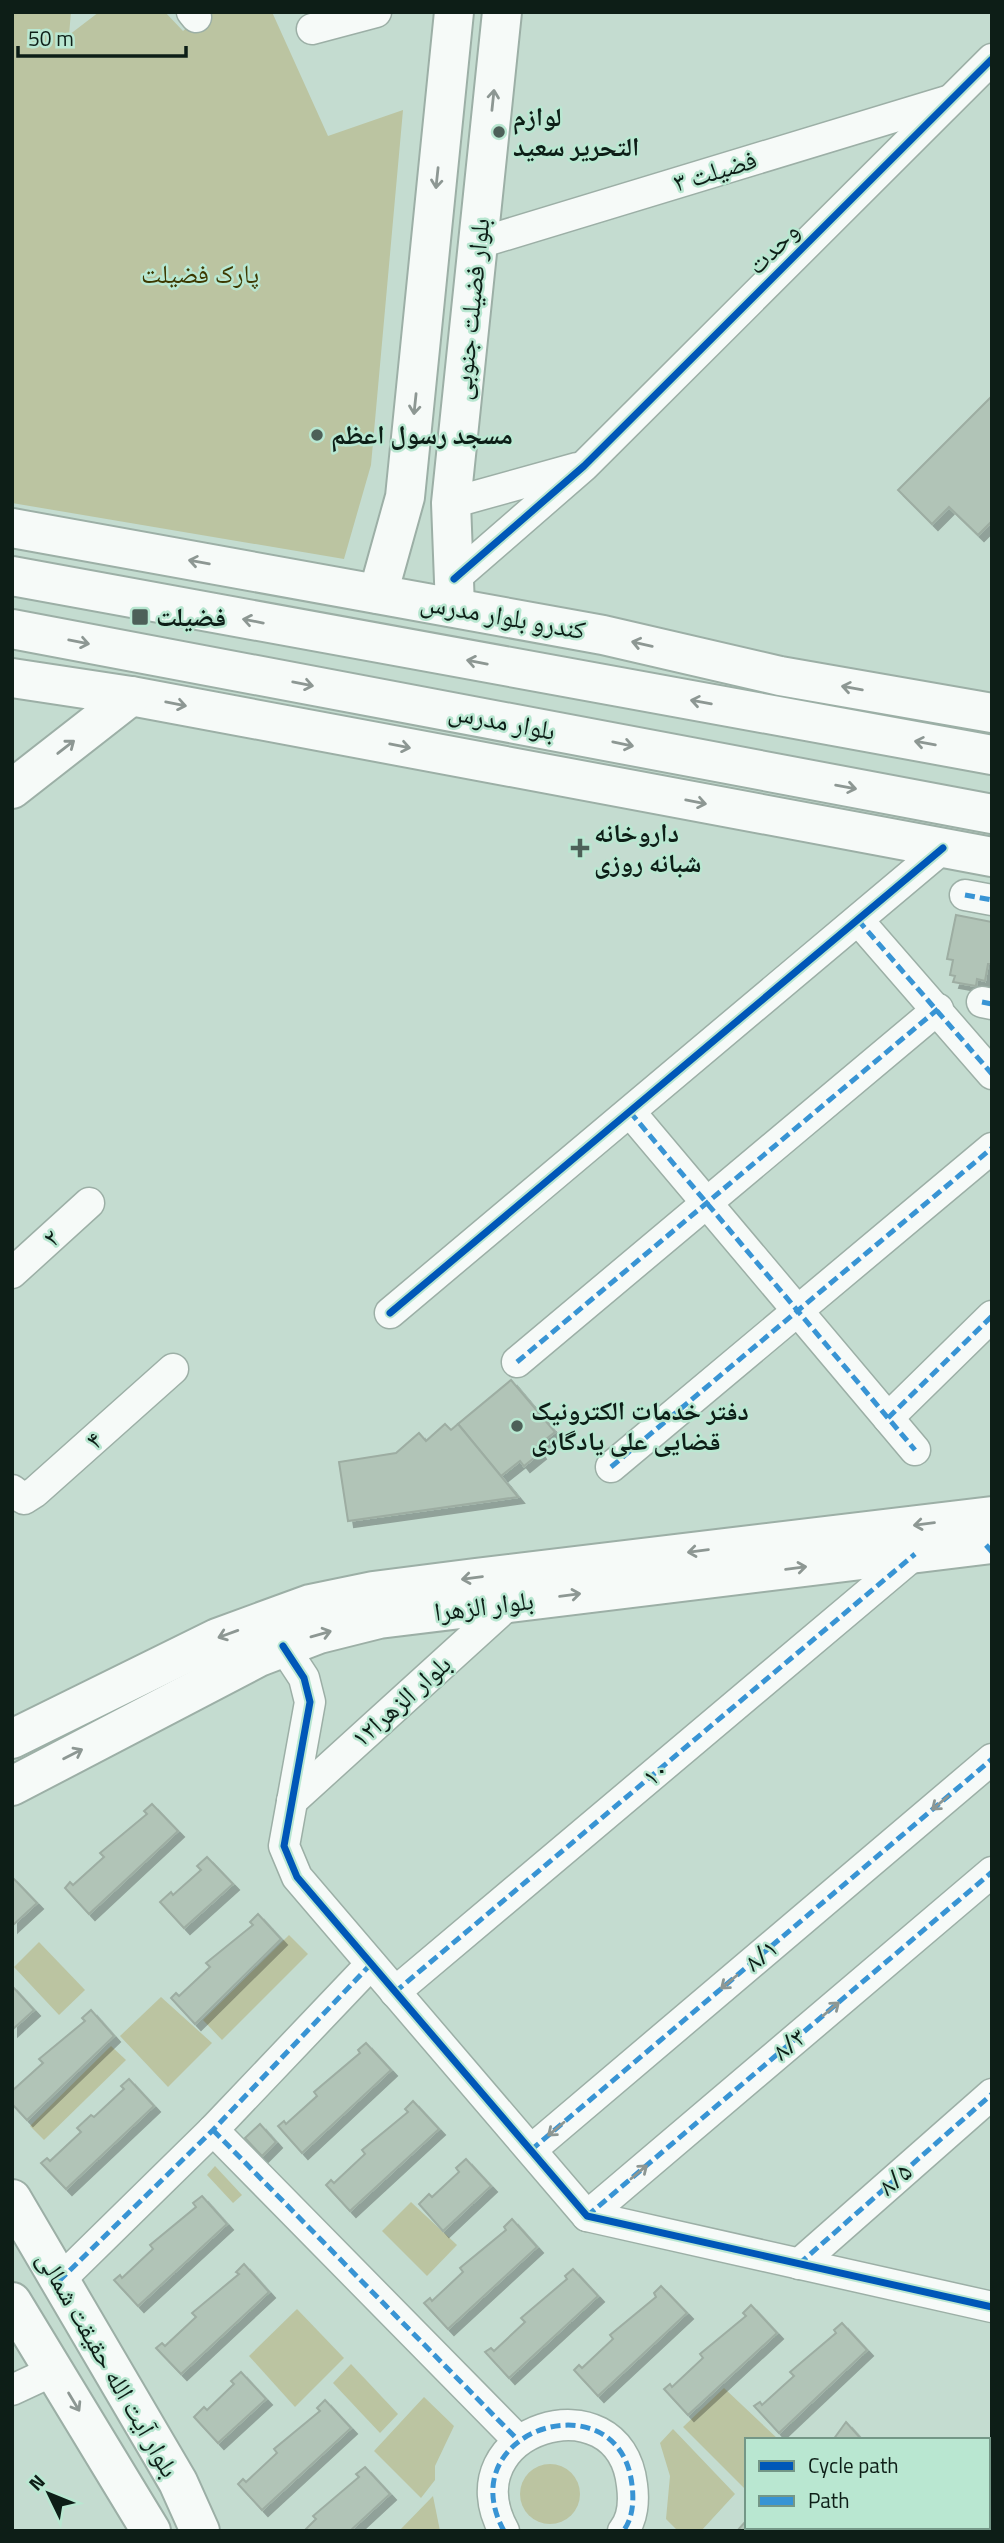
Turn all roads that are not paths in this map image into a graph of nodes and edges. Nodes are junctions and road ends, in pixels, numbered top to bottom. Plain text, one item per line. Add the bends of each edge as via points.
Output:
1 (376, 12) edge
2 (454, 12) edge
3 (502, 12) edge
4 (312, 29) dead end
5 (992, 59) edge
6 (951, 100) junction
7 (442, 134) junction
8 (489, 140) junction
9 (478, 243) junction
10 (584, 466) junction
11 (405, 497) junction
12 (451, 503) junction
13 (12, 528) edge
14 (12, 576) edge
15 (338, 587) junction
16 (454, 593) junction
17 (378, 594) junction
18 (120, 596) junction
19 (12, 629) edge
20 (780, 676) junction
21 (12, 678) edge
22 (131, 696) junction
23 (992, 713) edge
24 (856, 730) junction
25 (585, 736) junction
26 (992, 755) edge
27 (461, 758) junction
28 (12, 789) edge
29 (992, 814) edge
30 (943, 848) junction
31 (992, 857) edge
32 (858, 920) junction
33 (938, 1009) junction
34 (992, 1074) edge
35 (630, 1112) junction
36 (992, 1148) edge
37 (89, 1203) dead end
38 (707, 1203) junction
39 (12, 1273) edge
40 (798, 1311) junction
41 (390, 1313) dead end
42 (992, 1316) edge
43 (517, 1362) dead end
44 (173, 1369) dead end
45 (888, 1418) junction
46 (915, 1450) dead end
47 (611, 1467) dead end
48 (12, 1490) edge
49 (990, 1539) edge
50 (915, 1554) junction
51 (511, 1602) junction
52 (283, 1646) junction
53 (12, 1739) edge
54 (992, 1759) edge
55 (12, 1786) edge
56 (292, 1801) junction
57 (992, 1872) edge
58 (371, 1964) junction
59 (396, 1992) junction
60 (992, 2094) edge
61 (213, 2130) junction
62 (531, 2150) junction
63 (12, 2199) edge
64 (587, 2216) junction
65 (799, 2264) junction
66 (60, 2281) junction
67 (12, 2302) edge
68 (992, 2307) edge
69 (55, 2370) junction
70 (12, 2390) edge
71 (518, 2440) junction
72 (178, 2482) junction
73 (151, 2531) edge
74 (200, 2531) edge
75 (211, 2531) edge
76 (504, 2531) edge
77 (623, 2531) edge

1 - 4 street
2 - 7 main road, بلوار فضیلت جنوبی
8 -> 3 main road, بلوار فضیلت جنوبی
5 - 6 street, وحدت
6 - 9 street, فضیلت ۳
6 - 10 street, وحدت
7 - 8 main road
7 -> 11 main road, بلوار فضیلت جنوبی
8 - 9 main road, بلوار فضیلت جنوبی
9 - 12 main road, بلوار فضیلت جنوبی
10 - 12 street
10 - 16 street, وحدت
11 - 12 main road via 414,519 425,523 437,521
11 - 17 main road, بلوار فضیلت جنوبی
12 - 16 main road, بلوار فضیلت جنوبی
15 -> 13 main road, کندرو بلوار مدرس
14 - 18 main road, بلوار مدرس
15 - 17 main road, کندرو بلوار مدرس
15 - 18 main road
16 - 17 main road, کندرو بلوار مدرس
20 -> 16 main road, کندرو بلوار مدرس via 603,635
24 -> 18 main road, بلوار مدرس
19 -> 25 main road, بلوار مدرس
23 -> 20 main road, کندرو بلوار مدرس
20 - 24 main road
21 - 22 main road
22 -> 27 main road
28 -> 22 main road
26 -> 24 main road, بلوار مدرس
25 - 27 main road
25 -> 29 main road, بلوار مدرس
27 -> 30 main road
30 - 31 main road
30 - 32 street
32 - 33 street
32 - 35 street
33 - 34 street
33 - 38 street
35 - 38 street
35 - 41 street
36 - 40 street
37 - 39 street, ۲
38 - 40 street
38 - 43 street
40 - 45 street
40 - 47 street
42 - 45 street
44 - 48 street, ۴ via 35,1492 24,1499
45 - 46 street
49 - 50 main road, بلوار الزهرا
49 -> 53 main road, بلوار الزهرا via 475,1578 373,1591 310,1604 218,1638
51 -> 50 main road, بلوار الزهرا
50 - 59 street, ۱۰
52 -> 51 main road, بلوار الزهرا via 379,1619
51 - 56 street, بلوار الزهرا۱۲
55 -> 52 main road, بلوار الزهرا
52 - 56 street via 304,1678 310,1702
54 -> 62 street, ۸/۱
56 - 58 street via 284,1846 297,1877
64 -> 57 street, ۸/۳
58 - 59 street
58 - 61 street
59 - 62 street
60 - 65 street, ۸/۵
61 - 66 street
61 - 71 street
62 - 64 street
63 - 66 main road, بلوار آیت الله حقیقت شمالی
64 - 65 street
65 - 68 street
66 - 72 main road, بلوار آیت الله حقیقت شمالی
67 - 69 main road, بلوار آیت الله حقیقت شمالی
69 - 70 street
69 -> 73 main road, بلوار آیت الله حقیقت شمالی
71 - 76 street via 500,2462 493,2488 496,2516
71 - 77 street via 541,2427 570,2424 597,2431 618,2448 631,2472 634,2500
72 - 74 main road, بلوار آیت الله حقیقت شمالی
72 - 75 street

